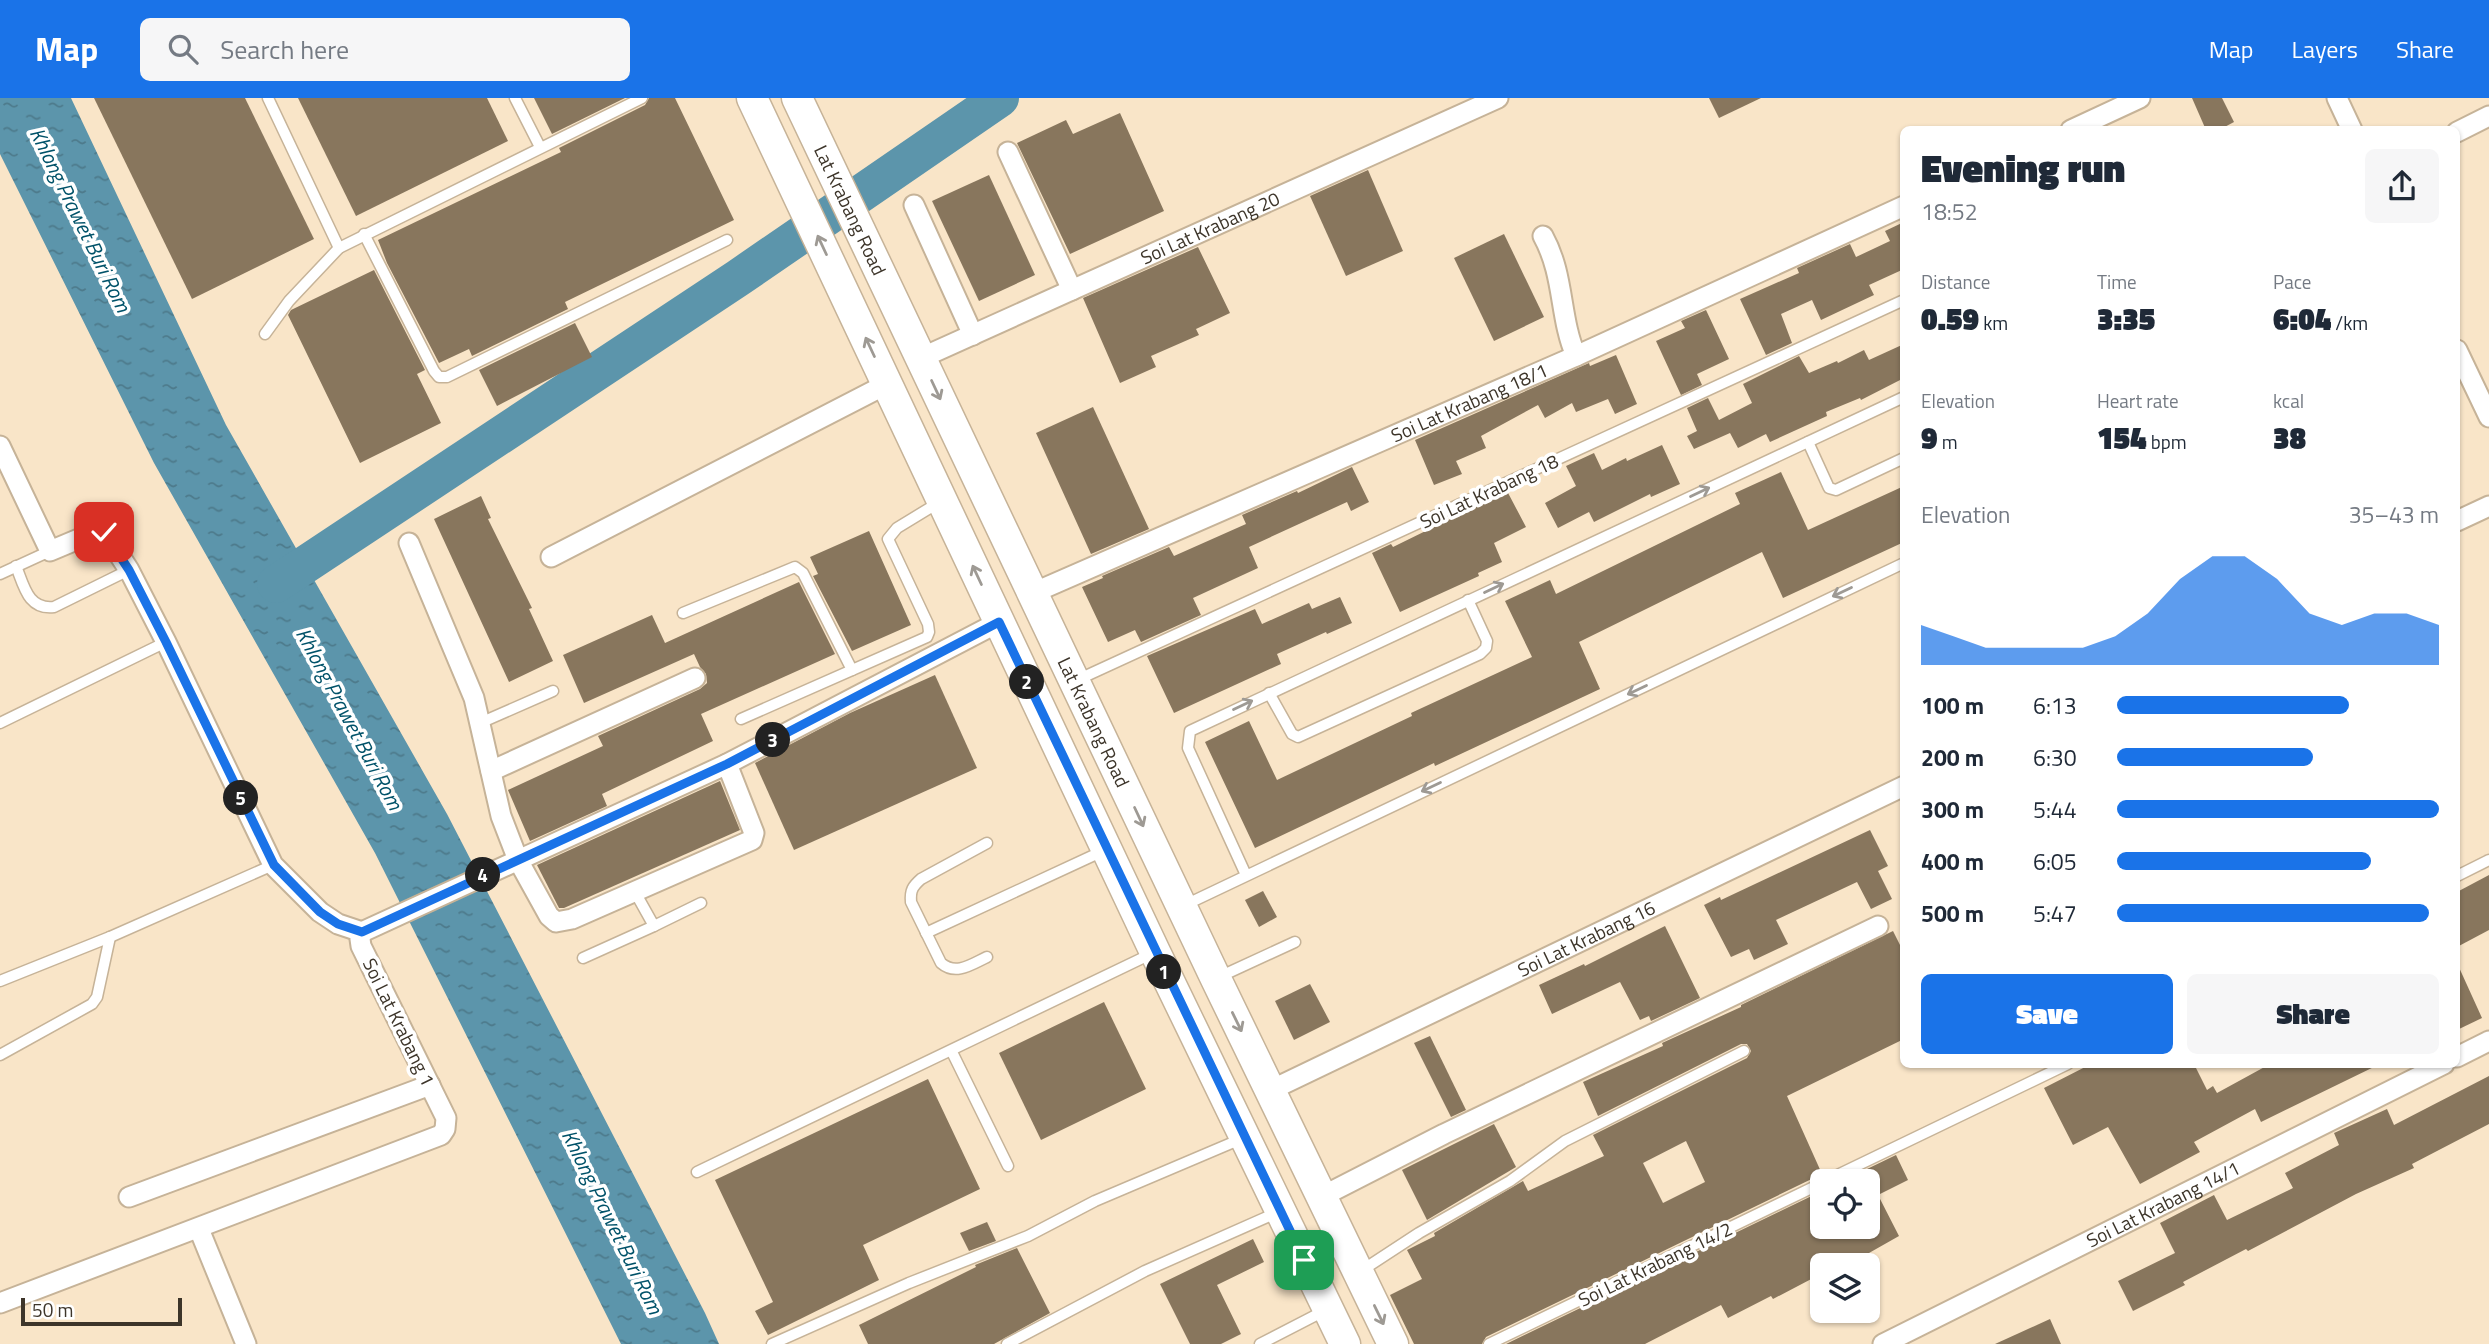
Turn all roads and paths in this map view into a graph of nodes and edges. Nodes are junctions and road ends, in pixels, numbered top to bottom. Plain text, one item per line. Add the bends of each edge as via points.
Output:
1 (268, 98) edge
2 (515, 98) edge
3 (642, 98) edge
4 (752, 98) edge
5 (1498, 98) edge
6 (2140, 98) edge
7 (2337, 98) edge
8 (799, 102) edge
9 (2489, 116) edge
10 (2080, 126) edge
11 (2349, 126) edge
12 (2460, 130) edge
13 (540, 147) junction
14 (1008, 152) dead end
15 (914, 205) dead end
16 (1900, 208) edge
17 (364, 234) junction
18 (1543, 236) dead end
19 (727, 240) dead end
20 (339, 247) junction
21 (1072, 290) junction
22 (1900, 302) edge
23 (265, 334) dead end
24 (973, 335) junction
25 (1576, 356) junction
26 (2460, 356) edge
27 (921, 358) junction
28 (887, 384) junction
29 (1900, 399) edge
30 (2489, 416) edge
31 (1808, 442) junction
32 (0, 446) edge
33 (1900, 460) edge
34 (942, 501) junction
35 (2489, 506) edge
36 (2460, 520) edge
37 (409, 543) dead end
38 (50, 551) junction
39 (551, 557) dead end
40 (1900, 565) edge
41 (16, 566) junction
42 (129, 570) junction
43 (0, 574) edge
44 (1033, 593) junction
45 (1468, 600) junction
46 (683, 613) dead end
47 (999, 622) junction
48 (166, 642) junction
49 (852, 670) junction
50 (695, 678) dead end
51 (1075, 681) junction
52 (554, 691) dead end
53 (1269, 693) junction
54 (741, 719) dead end
55 (0, 723) edge
56 (480, 723) junction
57 (727, 764) junction
58 (491, 771) junction
59 (1900, 788) edge
60 (987, 843) dead end
61 (1107, 849) junction
62 (2489, 860) edge
63 (510, 863) junction
64 (274, 865) junction
65 (2460, 874) edge
66 (1246, 875) junction
67 (635, 892) junction
68 (701, 903) dead end
69 (1181, 907) junction
70 (653, 926) junction
71 (1878, 926) dead end
72 (362, 932) junction
73 (926, 933) junction
74 (110, 937) junction
75 (1296, 942) dead end
76 (1155, 952) junction
77 (987, 957) dead end
78 (583, 958) dead end
79 (1216, 979) junction
80 (0, 981) edge
81 (2489, 1041) edge
82 (1744, 1051) dead end
83 (952, 1052) junction
84 (0, 1055) edge
85 (2460, 1056) edge
86 (2060, 1068) edge
87 (2436, 1068) edge
88 (430, 1085) junction
89 (1269, 1091) junction
90 (1244, 1138) junction
91 (1008, 1166) dead end
92 (1851, 1169) edge
93 (697, 1171) dead end
94 (1810, 1189) edge
95 (129, 1197) dead end
96 (1321, 1197) junction
97 (1280, 1211) junction
98 (199, 1228) junction
99 (1358, 1273) junction
100 (0, 1303) edge
101 (1328, 1310) junction
102 (246, 1344) edge
103 (772, 1344) edge
104 (1007, 1344) edge
105 (1260, 1344) edge
106 (1345, 1344) edge
107 (1393, 1344) edge
108 (1489, 1344) edge
109 (1883, 1344) edge

1 - 20 lane
2 - 13 lane
3 - 13 lane
28 -> 4 main road
5 - 21 street, Soi Lat Krabang 20
6 - 10 street
7 - 11 street
8 - 27 main road, Lat Krabang Road
9 - 12 street
13 - 17 lane
14 - 21 street
15 - 24 street
16 - 25 street, Soi Lat Krabang 18/1
17 - 19 lane via 439,377
17 - 20 lane
18 - 25 street via 1558,270
20 - 23 lane
21 - 24 street, Soi Lat Krabang 20
22 - 51 lane, Soi Lat Krabang 18
24 - 27 street, Soi Lat Krabang 20
25 - 44 street, Soi Lat Krabang 18/1
26 - 30 street
27 -> 44 main road, Lat Krabang Road
28 - 34 main road
28 - 39 street
29 - 31 lane
31 - 33 lane via 1829,488 1836,490
45 -> 31 lane
32 - 38 street
47 -> 34 main road
34 - 49 lane via 897,528 888,539 929,632
35 - 36 street
37 - 56 street via 474,698
38 - 41 lane
38 - 42 street via 100,530
40 -> 66 lane
41 - 42 lane via 26,592 43,608 54,607
41 - 43 lane
42 - 48 street
44 - 51 main road, Lat Krabang Road
45 - 53 lane
45 - 53 lane via 1487,641 1486,648 1467,659 1298,737
46 - 49 lane via 795,567 803,573
47 - 57 street, Soi Lat Krabang 1
47 - 61 main road
48 - 55 lane
48 - 64 street
49 - 54 lane
50 - 58 street
51 -> 69 main road, Lat Krabang Road
52 - 56 lane
66 -> 53 lane via 1187,740 1198,726
56 - 58 street
57 - 63 street, Soi Lat Krabang 1
57 - 67 street via 754,833 752,840
58 - 63 street
59 - 89 street, Soi Lat Krabang 16
60 - 73 lane via 913,886 911,902
61 - 73 lane
61 - 76 main road
62 - 65 lane
63 - 67 street via 556,922
63 - 72 street, Soi Lat Krabang 1
64 - 72 street via 320,912
64 - 74 lane
66 - 69 lane
67 - 70 lane
68 - 70 lane
69 - 79 main road, Lat Krabang Road
70 - 78 lane
71 - 96 street
72 - 88 street, Soi Lat Krabang 1 via 361,946
73 - 77 lane via 947,968 957,970
74 - 80 lane
74 - 84 lane via 92,1004
75 - 79 lane
76 - 83 lane
76 - 90 main road
79 -> 89 main road, Lat Krabang Road
81 - 85 street
82 - 99 lane via 1565,1142 1510,1181
83 - 91 lane
83 - 93 lane
86 - 92 lane, Soi Lat Krabang 14/2
87 - 109 street, Soi Lat Krabang 14/1
88 - 95 street
88 - 98 street, Soi Lat Krabang 1 via 446,1118 445,1129 436,1138
89 - 96 main road, Lat Krabang Road
90 - 97 main road
90 - 103 lane via 1095,1201 1028,1237
94 - 108 lane, Soi Lat Krabang 14/2
96 - 99 main road, Lat Krabang Road
97 - 101 main road
97 - 104 lane via 1145,1271
98 - 100 street, Soi Lat Krabang 1
98 - 102 street
99 -> 107 main road, Lat Krabang Road
101 - 105 lane
101 - 106 main road

